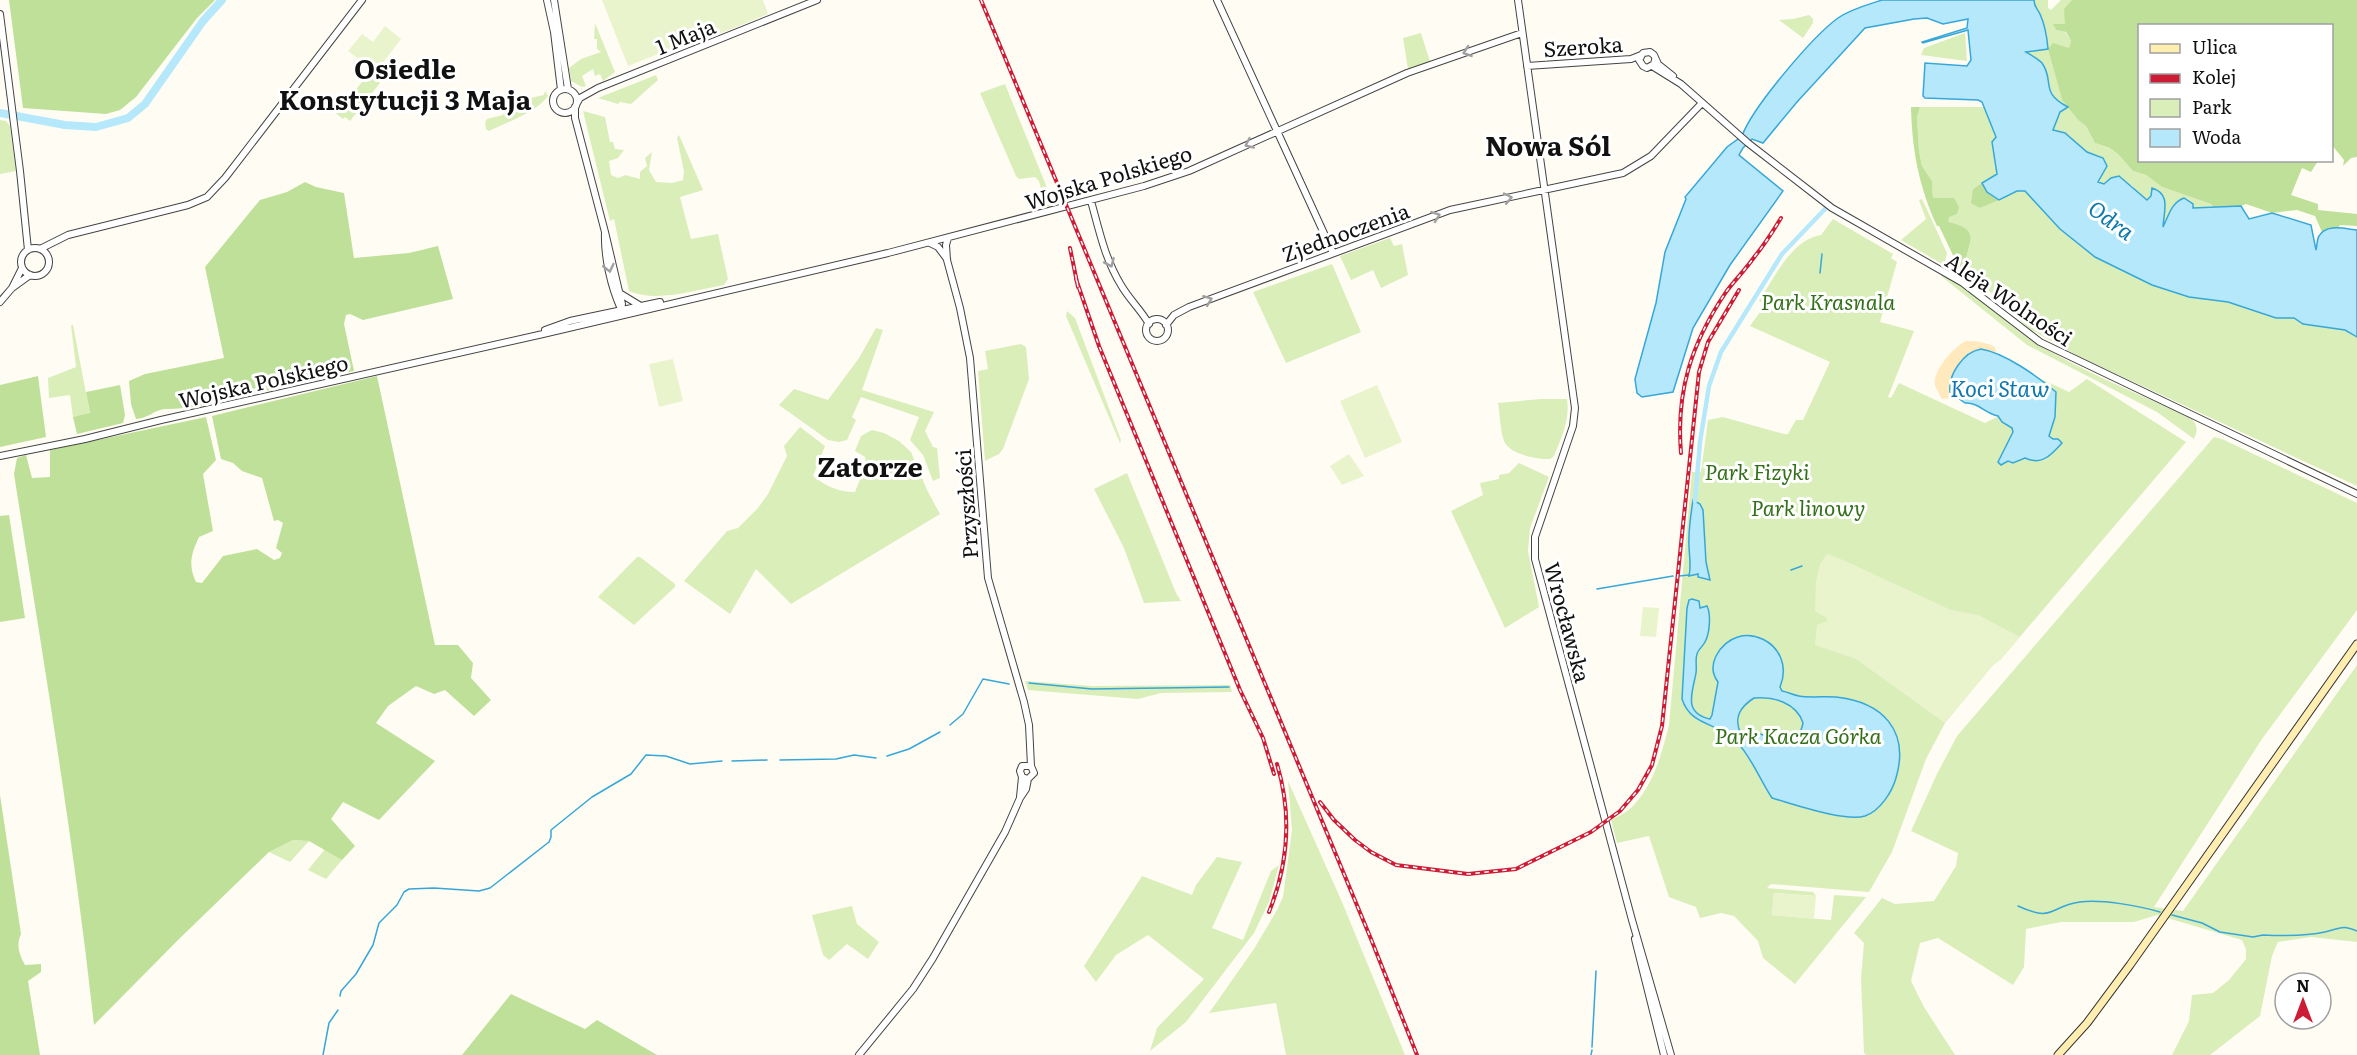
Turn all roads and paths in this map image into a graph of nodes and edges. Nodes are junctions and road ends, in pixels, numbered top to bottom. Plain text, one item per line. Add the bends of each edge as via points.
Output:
1 (362, 0) edge
2 (547, 0) edge
3 (554, 0) edge
4 (817, 0) edge
5 (1216, 0) edge
6 (1518, 0) edge
7 (0, 14) edge
8 (1522, 33) junction
9 (1641, 55) junction
10 (1654, 63) junction
11 (1527, 66) junction
12 (598, 88) junction
13 (567, 90) junction
14 (1702, 103) junction
15 (576, 105) junction
16 (565, 112) junction
17 (1277, 132) junction
18 (579, 133) junction
19 (1544, 190) junction
20 (1091, 201) junction
21 (26, 223) junction
22 (62, 238) junction
23 (948, 238) junction
24 (930, 243) junction
25 (38, 249) junction
26 (28, 250) junction
27 (1333, 253) junction
28 (48, 257) junction
29 (947, 260) junction
30 (22, 268) junction
31 (30, 275) junction
32 (12, 288) junction
33 (618, 295) junction
34 (685, 299) junction
35 (0, 302) edge
36 (640, 305) junction
37 (621, 309) junction
38 (605, 313) junction
39 (631, 313) junction
40 (612, 318) junction
41 (1149, 324) junction
42 (1166, 325) junction
43 (533, 335) junction
44 (0, 456) edge
45 (2357, 494) edge
46 (2357, 644) edge
47 (1028, 765) junction
48 (1025, 778) junction
49 (1632, 920) junction
50 (859, 1053) edge
51 (1664, 1055) edge
52 (1671, 1055) edge
53 (2058, 1055) edge

1 - 22 street via 207,197
2 - 13 street
3 - 13 street
4 - 12 street, 1 Maja
5 - 17 street
6 - 8 street, Wrocławska
7 - 21 street
8 - 11 street, Wrocławska
8 -> 17 street, Wojska Polskiego via 1407,73
9 - 10 street via 1650,52
9 - 10 street, Aleja Wolności via 1643,66
9 - 11 street, Szeroka via 1631,59
10 - 14 street, Aleja Wolności
11 - 19 street, Wrocławska
12 - 13 street, 1 Maja via 578,93
12 - 15 street, 1 Maja via 580,98
13 - 15 street via 576,96
13 - 16 street via 556,94 554,103
14 - 19 street, Zjednoczenia via 1637,165 1615,175
14 - 45 street, Aleja Wolności via 1832,208 1963,283 2040,342
15 - 16 street
15 - 18 street
16 - 18 street
17 -> 20 street, Wojska Polskiego via 1180,175
17 - 27 street
18 - 33 street
27 -> 19 street, Zjednoczenia via 1450,210
19 - 49 street, Wrocławska via 1575,417 1535,537 1535,559
20 - 23 street, Wojska Polskiego
20 -> 41 street via 1120,285
21 - 25 street
21 - 26 street
22 - 25 street
22 - 28 street via 50,248
23 - 24 street, Wojska Polskiego
23 - 29 street, Przyszłości
24 - 29 street, Przyszłości
24 - 34 street, Wojska Polskiego
25 - 26 street
25 - 28 street
26 - 30 street via 22,257
42 -> 27 street, Zjednoczenia via 1189,307
28 - 31 street via 43,273
29 - 47 street, Przyszłości via 969,351 988,578 1024,702
30 - 31 street
30 - 32 street
31 - 32 street
32 - 35 street
33 - 36 street
33 - 37 street
33 - 38 street
34 - 36 street, Wojska Polskiego
34 - 39 street, Wojska Polskiego
36 - 37 street, Wojska Polskiego
37 - 38 street, Wojska Polskiego
37 - 39 street
37 - 40 street
38 - 43 street, Wojska Polskiego
39 - 40 street, Wojska Polskiego
40 - 43 street, Wojska Polskiego
41 - 42 street via 1156,320
41 - 42 street via 1147,333 1155,341 1166,336
43 - 44 street, Wojska Polskiego
46 - 53 main road via 2125,972
47 - 48 street via 1020,771
47 - 48 street via 1034,773
48 - 50 street via 1026,789 1005,832 933,958 913,989
49 - 51 street, Wrocławska
49 - 52 street, Wrocławska

